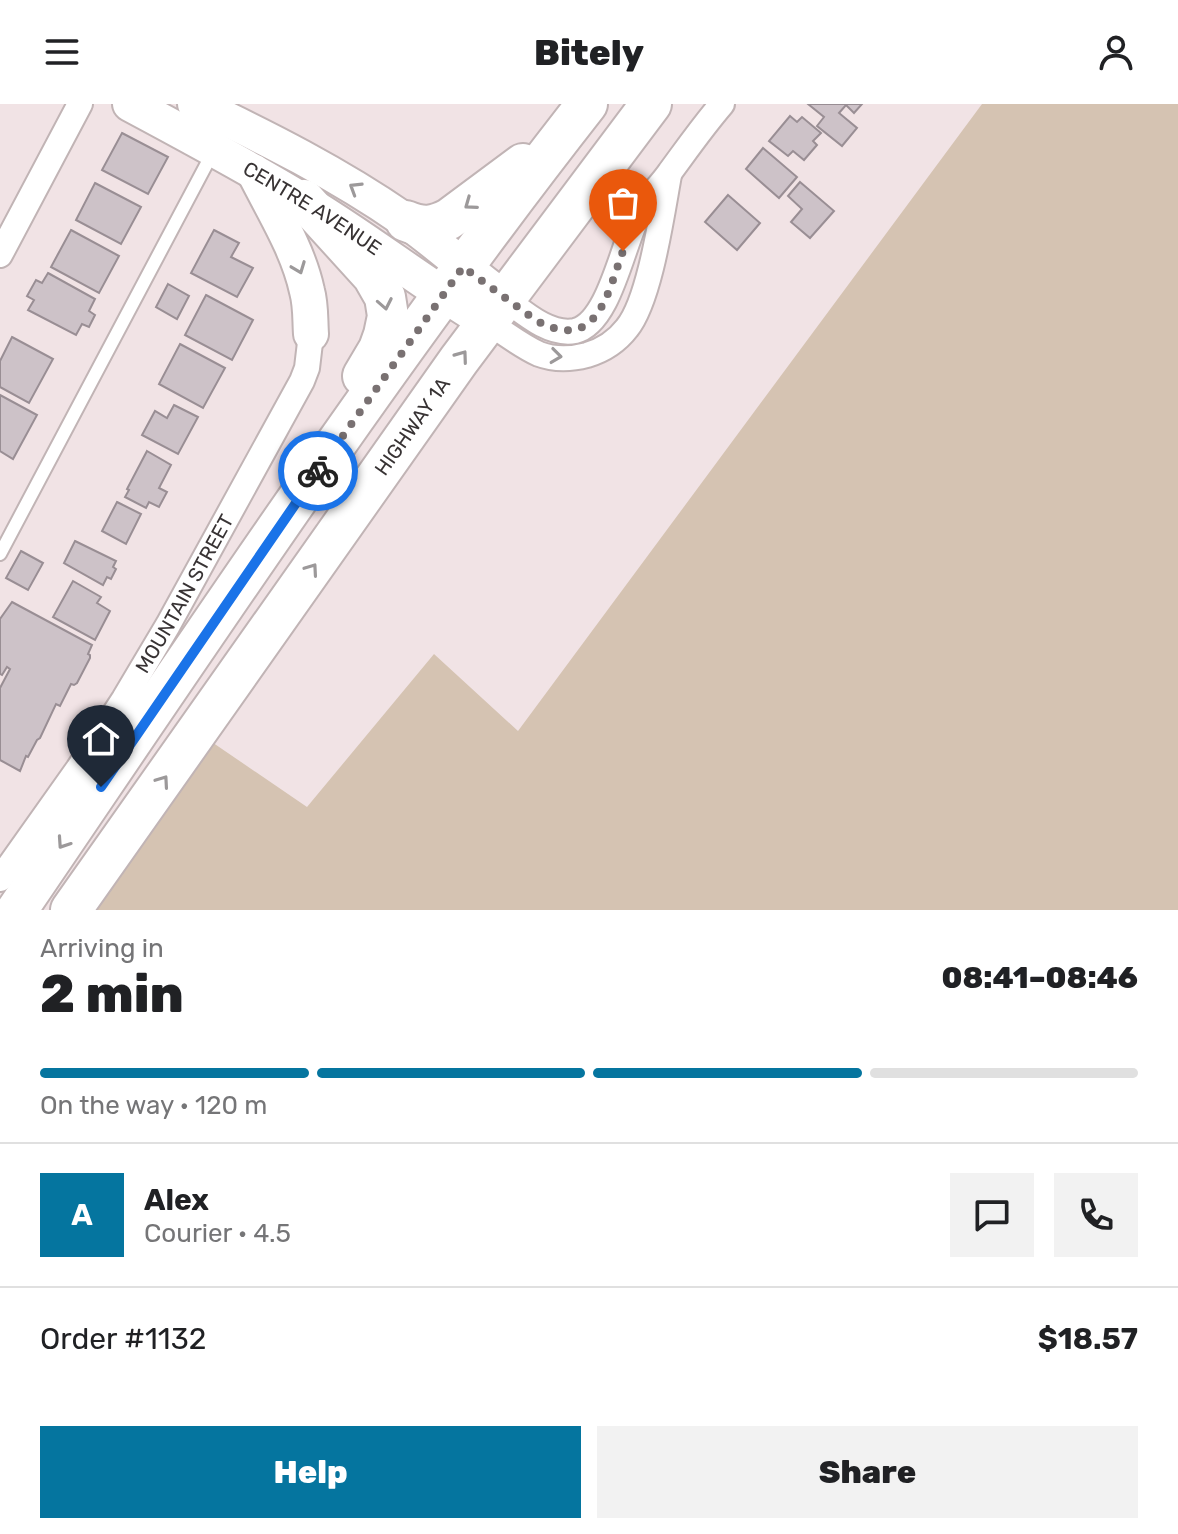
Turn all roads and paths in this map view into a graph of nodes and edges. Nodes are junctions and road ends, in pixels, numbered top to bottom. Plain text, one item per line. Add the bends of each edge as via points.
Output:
1 (80, 104) edge
2 (130, 104) edge
3 (195, 104) edge
4 (587, 104) edge
5 (722, 104) edge
6 (636, 110) edge
7 (557, 143) junction
8 (214, 149) junction
9 (254, 172) junction
10 (670, 173) junction
11 (304, 200) junction
12 (406, 221) junction
13 (0, 255) edge
14 (477, 294) junction
15 (311, 334) joint
16 (266, 545) junction
17 (0, 554) edge
18 (0, 879) edge
19 (17, 910) edge
20 (71, 910) edge

1 - 13 street
2 - 8 main road, CENTRE AVENUE
12 -> 3 main road, CENTRE AVENUE via 306,159
4 - 7 main road, HIGHWAY 1A
5 - 10 street
6 - 14 main road
7 -> 12 main road via 449,219 428,227
7 - 14 main road, HIGHWAY 1A
8 - 9 main road, CENTRE AVENUE
8 - 17 lane
9 - 11 main road, CENTRE AVENUE
9 -> 15 main road via 301,270
10 - 14 street via 641,209 606,299 587,326 575,331 549,328
14 -> 10 street via 524,346 540,354 577,358 615,341 637,313 647,283
11 - 14 main road, CENTRE AVENUE via 399,264
11 -> 16 main road via 373,276 388,316 379,349
12 - 14 main road, CENTRE AVENUE
14 - 16 main road, HIGHWAY 1A
20 -> 14 main road, HIGHWAY 1A
15 - 18 street, MOUNTAIN STREET via 307,368 297,390 168,625 102,734
16 -> 19 main road, HIGHWAY 1A

